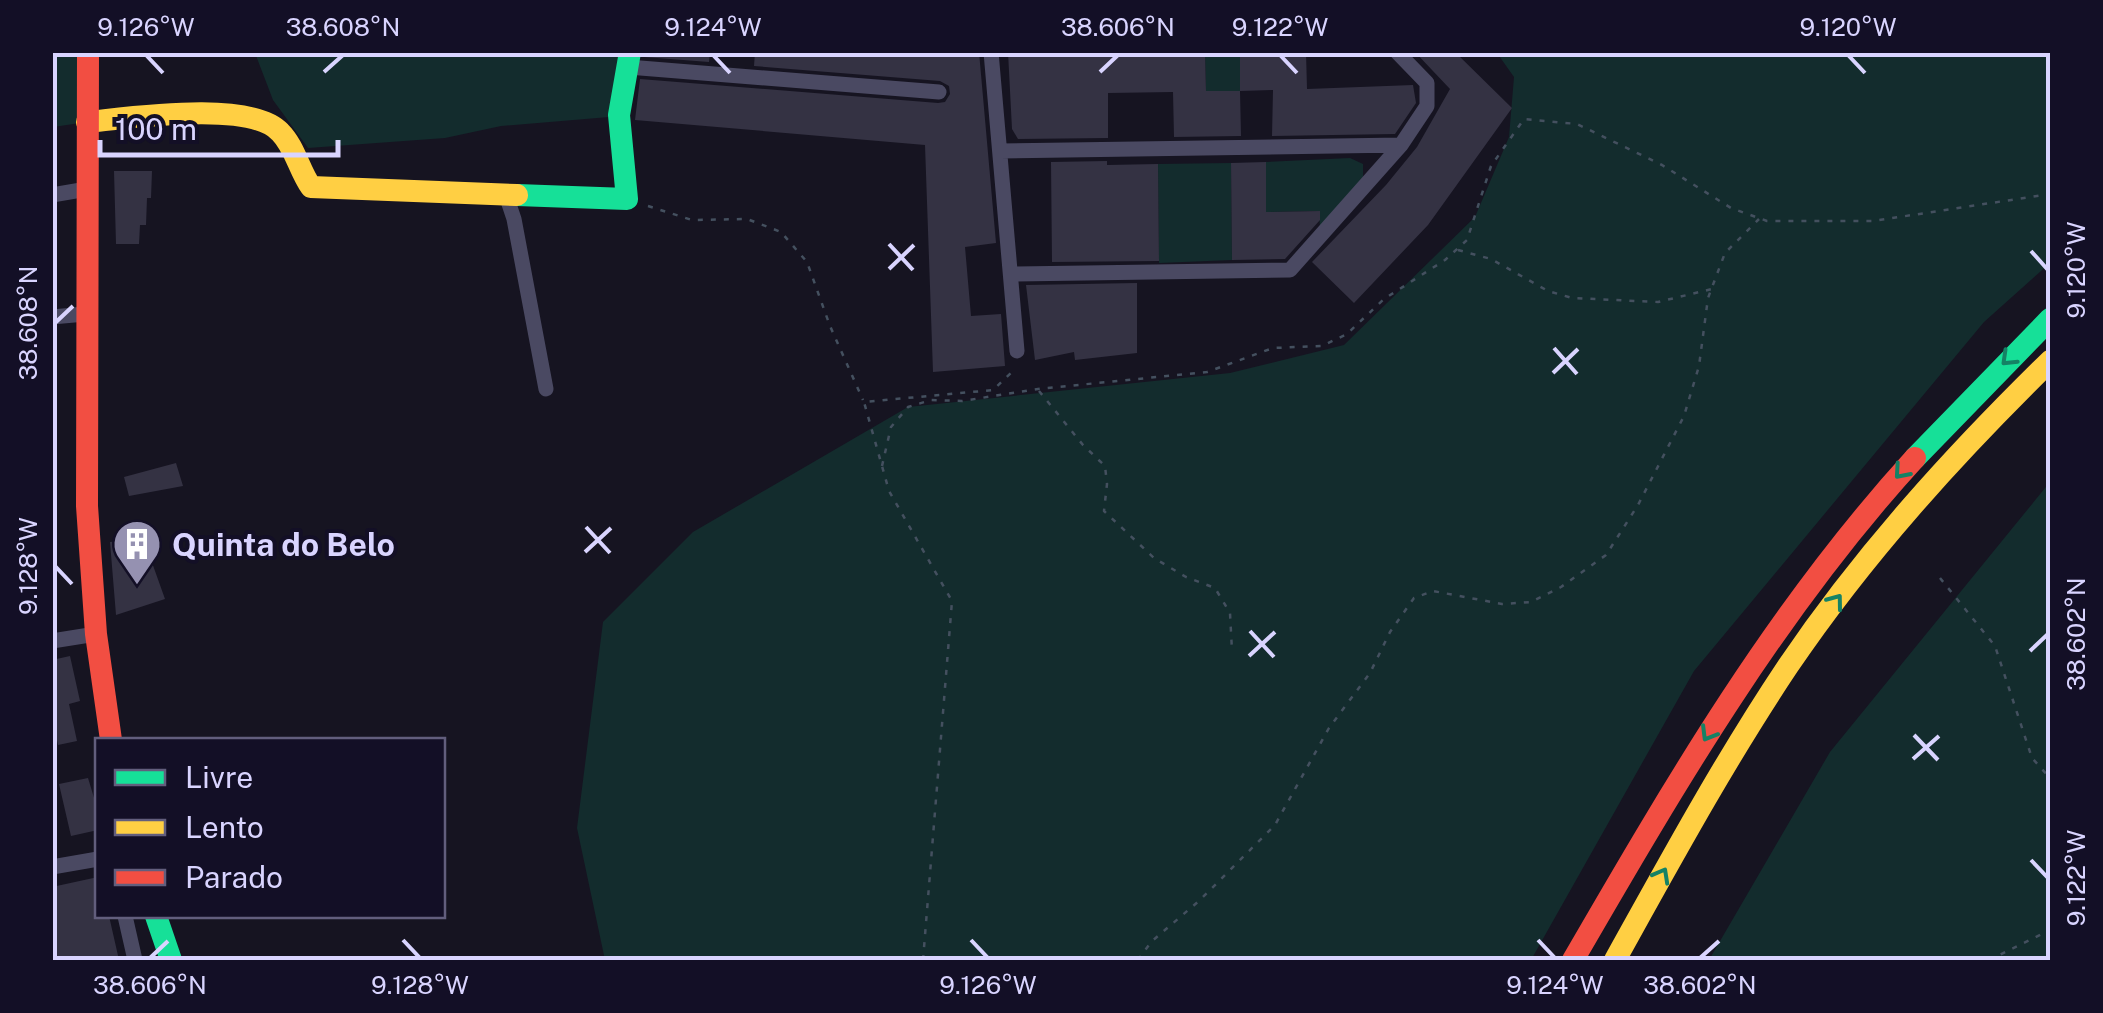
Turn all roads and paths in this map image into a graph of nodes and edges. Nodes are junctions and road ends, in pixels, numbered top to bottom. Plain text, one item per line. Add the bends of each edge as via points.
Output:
1 (88, 52) edge
2 (991, 52) edge
3 (1398, 52) edge
4 (629, 60) edge
5 (939, 92) dead end
6 (88, 122) junction
7 (1401, 145) junction
8 (1000, 151) junction
9 (87, 190) junction
10 (2050, 194) edge
11 (506, 195) junction
12 (52, 196) edge
13 (627, 200) junction
14 (1760, 218) junction
15 (1456, 250) junction
16 (1011, 274) junction
17 (1712, 290) junction
18 (85, 314) junction
19 (52, 317) edge
20 (2050, 319) edge
21 (1017, 351) dead end
22 (2050, 361) edge
23 (1012, 372) dead end
24 (546, 389) dead end
25 (1038, 390) junction
26 (864, 402) junction
27 (882, 466) junction
28 (1940, 578) dead end
29 (96, 634) junction
30 (52, 642) edge
31 (1232, 651) dead end
32 (110, 738) edge
33 (2050, 778) edge
34 (95, 860) edge
35 (52, 867) edge
36 (125, 918) edge
37 (157, 918) edge
38 (2050, 930) edge
39 (135, 960) edge
40 (170, 960) edge
41 (924, 960) edge
42 (1138, 960) edge
43 (1572, 960) edge
44 (1615, 960) edge
45 (1988, 960) edge

1 - 6 main road
2 - 8 street
3 - 7 street via 1428,83 1427,106
4 - 5 street
4 - 13 main road via 619,115
6 - 9 main road
6 - 11 main road via 230,114 274,126 311,187
7 - 8 street
7 - 16 street via 1290,270
8 - 16 street
9 - 12 street
9 - 18 main road
10 - 14 path via 1873,221
11 - 13 main road
11 - 24 street
13 - 26 path via 692,220 747,219 781,232 807,262
14 - 15 path via 1577,124 1524,119 1492,166 1466,240
14 - 17 path via 1725,253
15 - 17 path via 1491,258 1572,298 1658,302
15 - 25 path via 1322,346 1272,348 1208,372
16 - 21 street
17 - 42 path via 1684,416 1606,555 1532,602 1502,604 1433,591 1414,598 1275,824
18 - 19 street
18 - 29 main road
20 -> 43 main road via 1901,471 1812,581 1719,716
44 -> 22 main road via 1796,655 1935,480
23 - 26 path via 994,390
25 - 27 path via 908,407 891,428
25 - 31 path via 1105,466 1104,511 1154,558 1215,588 1230,613
26 - 27 path
27 - 41 path via 952,601
28 - 33 path via 1994,646 2032,758
29 - 30 street
29 - 32 main road
34 - 35 street
36 - 39 street
37 - 40 main road
38 - 45 path

